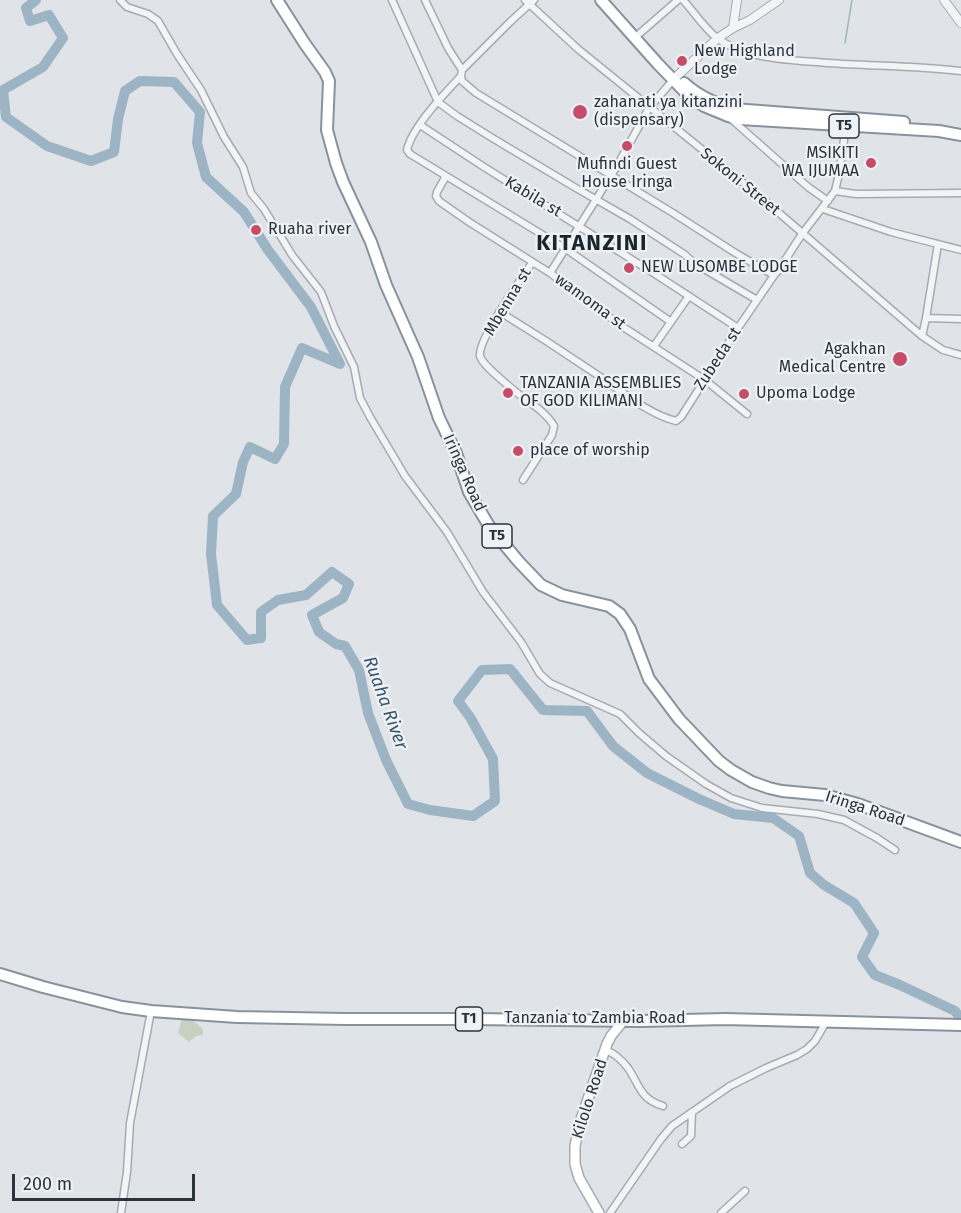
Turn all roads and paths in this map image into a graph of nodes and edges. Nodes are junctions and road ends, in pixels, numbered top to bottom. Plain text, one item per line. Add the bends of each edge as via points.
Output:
1 (120, 0) edge
2 (277, 0) edge
3 (392, 0) edge
4 (425, 0) edge
5 (601, 0) edge
6 (610, 0) edge
7 (678, 0) edge
8 (683, 0) edge
9 (737, 0) edge
10 (779, 0) edge
11 (944, 0) edge
12 (529, 2) edge
13 (961, 23) edge
14 (733, 28) junction
15 (639, 34) junction
16 (718, 38) junction
17 (961, 71) edge
18 (462, 73) junction
19 (675, 78) junction
20 (438, 102) junction
21 (649, 108) junction
22 (729, 112) junction
23 (420, 125) junction
24 (846, 126) junction
25 (961, 128) edge
26 (961, 135) edge
27 (446, 176) junction
28 (611, 176) junction
29 (836, 191) junction
30 (961, 194) edge
31 (596, 200) junction
32 (828, 201) junction
33 (823, 209) junction
34 (579, 226) junction
35 (802, 234) junction
36 (938, 244) junction
37 (566, 249) junction
38 (961, 250) edge
39 (532, 262) junction
40 (550, 273) junction
41 (775, 274) junction
42 (689, 296) junction
43 (757, 300) junction
44 (500, 312) junction
45 (926, 318) junction
46 (961, 319) edge
47 (671, 322) junction
48 (738, 328) junction
49 (922, 336) junction
50 (654, 346) junction
51 (961, 355) edge
52 (705, 380) junction
53 (747, 414) dead end
54 (523, 480) dead end
55 (961, 842) edge
56 (895, 850) dead end
57 (0, 974) edge
58 (151, 1011) junction
59 (624, 1020) junction
60 (826, 1022) junction
61 (961, 1025) edge
62 (606, 1050) junction
63 (663, 1106) dead end
64 (692, 1112) junction
65 (682, 1144) dead end
66 (745, 1191) dead end
67 (121, 1213) edge
68 (599, 1213) edge
69 (610, 1213) edge
70 (721, 1213) edge

1 - 56 street via 158,21 201,90 243,167 251,193 321,292 354,367 360,398 370,417 405,476 447,532 540,674 550,683 620,714 666,756 731,798 844,820
2 - 55 highway, Iringa Road / T5 via 329,81 327,130 336,163 418,357 469,492 489,526 541,585 562,595 609,606 620,614 630,629 649,679 679,719 731,770 769,788 825,795 858,804
3 - 20 street
4 - 18 street
5 - 19 highway, T5
6 - 15 highway, T5
7 - 15 street
8 - 16 street
9 - 14 street
10 - 14 street
11 - 13 street
12 - 18 street
12 - 21 street, Sokoni Street
14 - 16 street
15 - 19 highway, T5
16 - 17 street via 743,51 787,60
16 - 19 street
18 - 20 street
18 - 28 street via 462,81 476,93
19 - 21 street
19 - 22 highway, T5
20 - 23 street
20 - 31 street
21 - 28 street
21 - 35 street, Sokoni Street
22 - 24 highway, T5 via 740,119
22 - 25 highway, T5
22 - 32 street
23 - 27 street via 411,139 410,154
23 - 34 street, Kabila st
24 - 26 highway, T5
24 - 29 street
27 - 37 street
27 - 39 street, wamoma st via 437,192 439,201
28 - 31 street
28 - 41 street
29 - 30 street
29 - 32 street, Zubeda st
31 - 34 street
31 - 43 street
32 - 33 street, Zubeda st
33 - 35 street, Zubeda st
33 - 36 street
34 - 37 street
34 - 42 street, Kabila st
35 - 41 street, Zubeda st
35 - 49 street, Sokoni Street
36 - 38 street
36 - 45 street
37 - 40 street
37 - 47 street
39 - 40 street, wamoma st
39 - 44 street, Mbenna st
40 - 50 street, wamoma st
41 - 43 street, Zubeda st
42 - 47 street
42 - 48 street, Kabila st
43 - 48 street, Zubeda st
44 - 52 street, Zubeda st via 639,403 672,420 681,417
44 - 54 street, Mbenna st via 482,345 482,360 554,426
45 - 46 street
45 - 49 street
47 - 50 street
48 - 52 street, Zubeda st
49 - 51 street, Sokoni Street via 943,350
50 - 52 street, wamoma st
52 - 53 street, wamoma st
57 - 58 highway, Tanzania to Zambia Road / T1 via 83,998
58 - 59 highway, Tanzania to Zambia Road / T1 via 335,1019
58 - 67 street via 130,1124
59 - 60 highway, Tanzania to Zambia Road / T1
59 - 62 main road, Kilolo Road
60 - 61 highway, Tanzania to Zambia Road / T1
60 - 64 street via 815,1041 802,1052 744,1078
62 - 63 street via 626,1066 642,1095
62 - 68 main road, Kilolo Road via 582,1113 575,1146 579,1179
64 - 65 street via 691,1136
64 - 69 street via 669,1130
66 - 70 street

